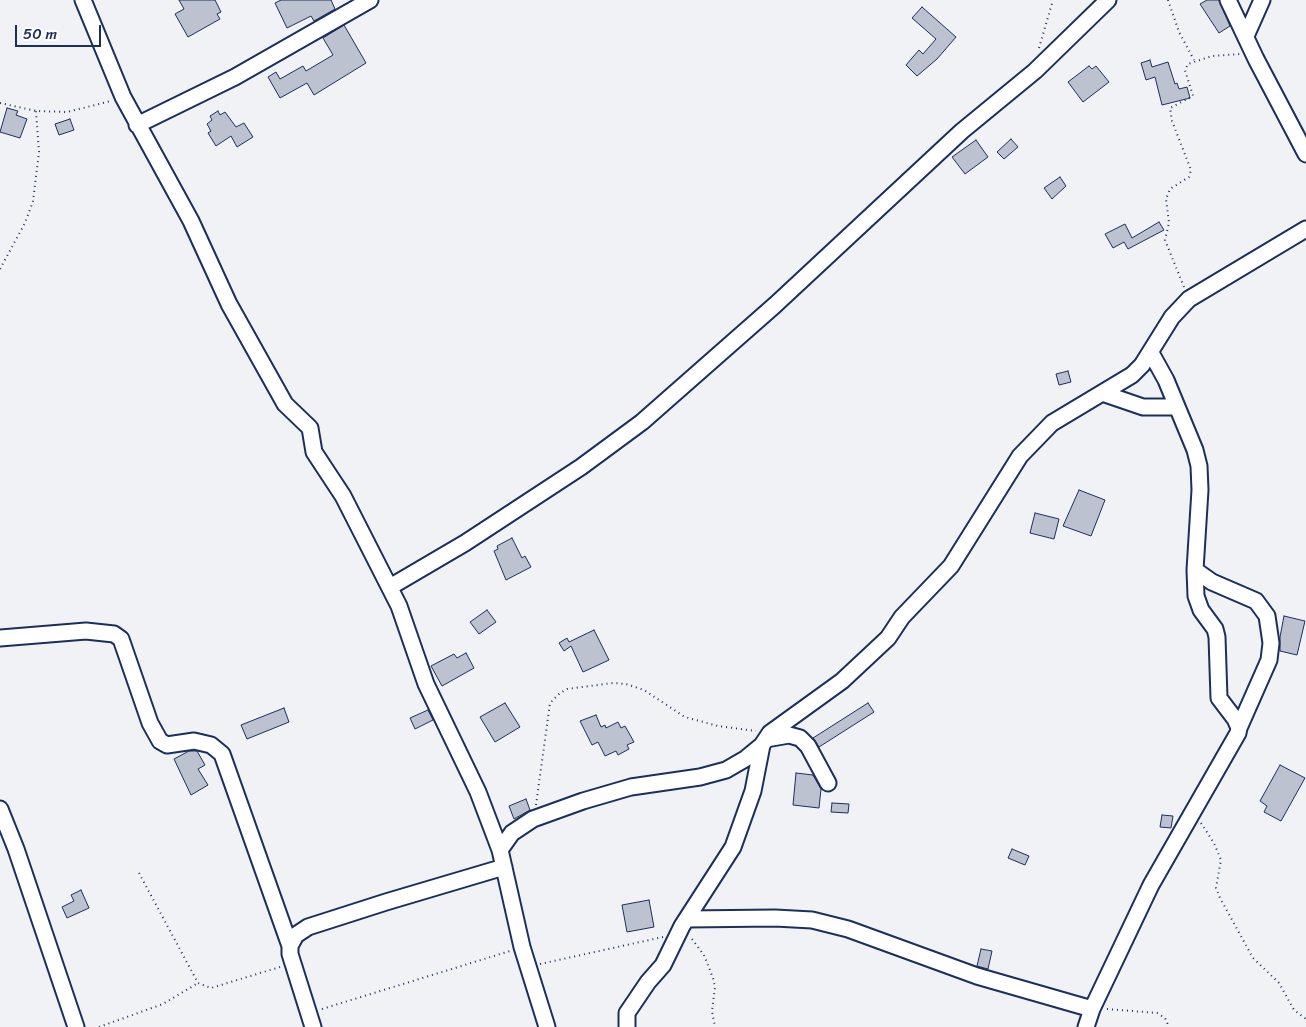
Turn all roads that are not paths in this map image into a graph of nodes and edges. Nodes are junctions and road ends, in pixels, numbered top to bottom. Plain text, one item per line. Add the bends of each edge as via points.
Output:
1 (83, 0) edge
2 (370, 0) edge
3 (1108, 0) edge
4 (1228, 0) edge
5 (1262, 0) edge
6 (1246, 36) junction
7 (137, 125) junction
8 (1306, 154) edge
9 (1306, 229) edge
10 (1151, 353) junction
11 (1102, 393) junction
12 (1176, 407) junction
13 (1195, 570) junction
14 (390, 587) junction
15 (0, 638) edge
16 (1238, 728) junction
17 (766, 739) junction
18 (828, 783) dead end
19 (0, 809) edge
20 (500, 850) junction
21 (504, 867) junction
22 (682, 927) junction
23 (290, 946) junction
24 (1092, 1009) junction
25 (311, 1020) edge
26 (76, 1027) edge
27 (547, 1027) edge
28 (627, 1027) edge
29 (1086, 1027) edge

1 - 7 street
2 - 7 street via 235,77
3 - 14 street via 775,305 642,422 581,467
4 - 6 street
5 - 6 street
6 - 8 street
7 - 14 street via 191,221 229,304 270,379 291,412 310,428 314,452 343,496
9 - 10 street via 1189,299 1164,329
10 - 11 street via 1132,375
10 - 12 street
11 - 12 street via 1143,407
11 - 17 street via 1052,423 1020,456 962,550 902,617 888,638 842,681
12 - 13 street via 1199,466
13 - 16 street via 1198,604 1217,637 1219,698
13 - 16 street via 1212,582 1256,602 1267,616 1271,643 1269,660
14 - 20 street via 426,684 478,792
15 - 23 street via 86,632 114,634 121,640 150,723 160,741 167,745 194,741 211,744 222,754
16 - 24 street via 1151,885
17 - 18 street via 789,735 800,738 808,746
17 - 20 street via 726,770 631,787 533,819 512,833
17 - 22 street via 751,800 733,847
19 - 26 street
20 - 21 street
21 - 23 street via 308,927 296,934
21 - 27 street via 522,947
22 - 24 street via 775,918 812,920 848,929 986,979
22 - 28 street via 663,965 627,1013
23 - 25 street via 292,964
24 - 29 street

